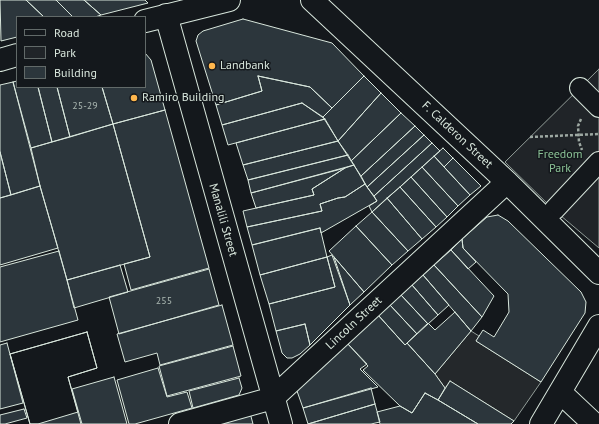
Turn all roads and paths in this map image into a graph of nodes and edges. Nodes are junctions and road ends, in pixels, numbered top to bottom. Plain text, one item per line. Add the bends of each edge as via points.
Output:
1 (229, 0) edge
2 (312, 0) edge
3 (166, 15) junction
4 (146, 21) edge
5 (16, 55) edge
6 (0, 60) edge
7 (590, 98) edge
8 (579, 134) junction
9 (599, 134) edge
10 (530, 137) dead end
11 (596, 165) edge
12 (507, 182) junction
13 (554, 210) dead end
14 (599, 273) edge
15 (599, 326) edge
16 (560, 392) junction
17 (273, 398) junction
18 (180, 424) edge
19 (281, 424) edge
20 (541, 424) edge
21 (594, 424) edge

1 - 3 street
2 - 12 street, F. Calderon Street
3 - 4 street
3 - 17 street, Manalili Street
5 - 6 street
7 - 8 path via 578,126
8 - 9 path
8 - 10 path
8 - 11 path via 584,156
11 - 13 street
12 - 14 street, F. Calderon Street
12 - 17 street, Lincoln Street
15 - 16 street
16 - 20 street
16 - 21 street
17 - 18 street, Lincoln Street
17 - 19 street, Manalili Street

